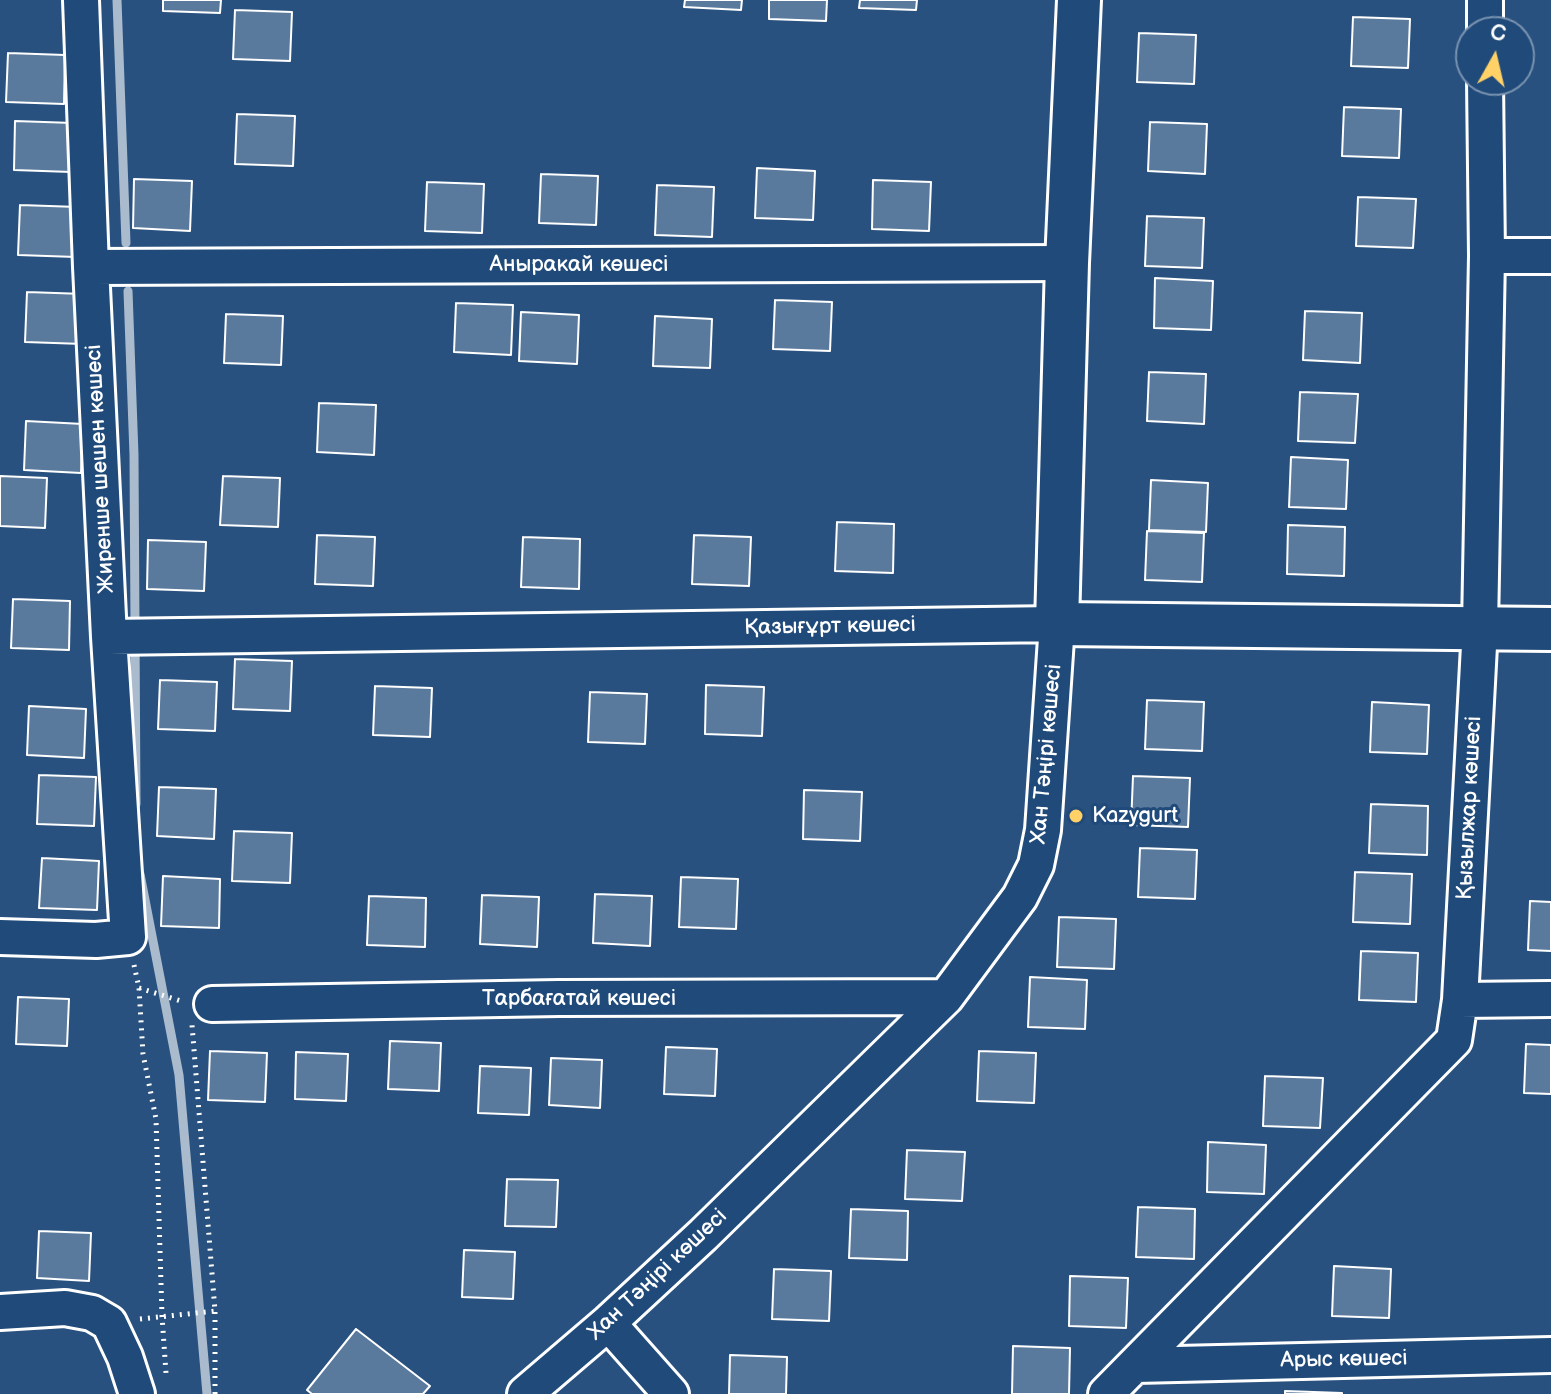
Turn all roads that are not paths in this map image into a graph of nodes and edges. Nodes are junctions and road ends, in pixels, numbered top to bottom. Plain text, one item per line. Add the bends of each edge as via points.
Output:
1 (81, 0) edge
2 (1079, 0) edge
3 (1485, 96) edge
4 (1487, 256) junction
5 (1551, 256) edge
6 (1067, 263) junction
7 (91, 267) junction
8 (1057, 624) junction
9 (1480, 627) junction
10 (1551, 629) edge
11 (109, 637) junction
12 (0, 937) edge
13 (946, 997) junction
14 (1551, 999) edge
15 (1460, 1000) junction
16 (202, 1012) road end
17 (0, 1312) edge
18 (608, 1323) junction
19 (1551, 1355) edge
20 (1136, 1365) junction
21 (151, 1386) edge
22 (525, 1394) edge
23 (671, 1394) edge
24 (1106, 1394) edge

1 - 7 street, Жиренше шешен көшесі
2 - 6 street, Хан Тәңірі көшесі
3 - 4 street, Қызылжар көшесі
4 - 5 street
4 - 9 street, Қызылжар көшесі
6 - 7 street, Аныракай көшесі
6 - 8 street, Хан Тәңірі көшесі
7 - 11 street, Жиренше шешен көшесі
8 - 9 street, Қазығұрт көшесі
8 - 11 street, Қазығұрт көшесі
8 - 13 street, Хан Тәңірі көшесі via 1036,865 1020,897
9 - 10 street, Қазығұрт көшесі
9 - 15 street, Қызылжар көшесі
11 - 12 street, Жиренше шешен көшесі via 128,937
13 - 16 street, Тарбағатай көшесі via 574,998
13 - 18 street, Хан Тәңірі көшесі
14 - 15 street
15 - 20 street, Қызылжар көшесі via 1454,1040
17 - 21 street via 65,1308 92,1313 109,1323 125,1357
18 - 22 street, Хан Тәңірі көшесі
18 - 23 street
19 - 20 street, Арыс көшесі
20 - 24 street, Қызылжар көшесі

